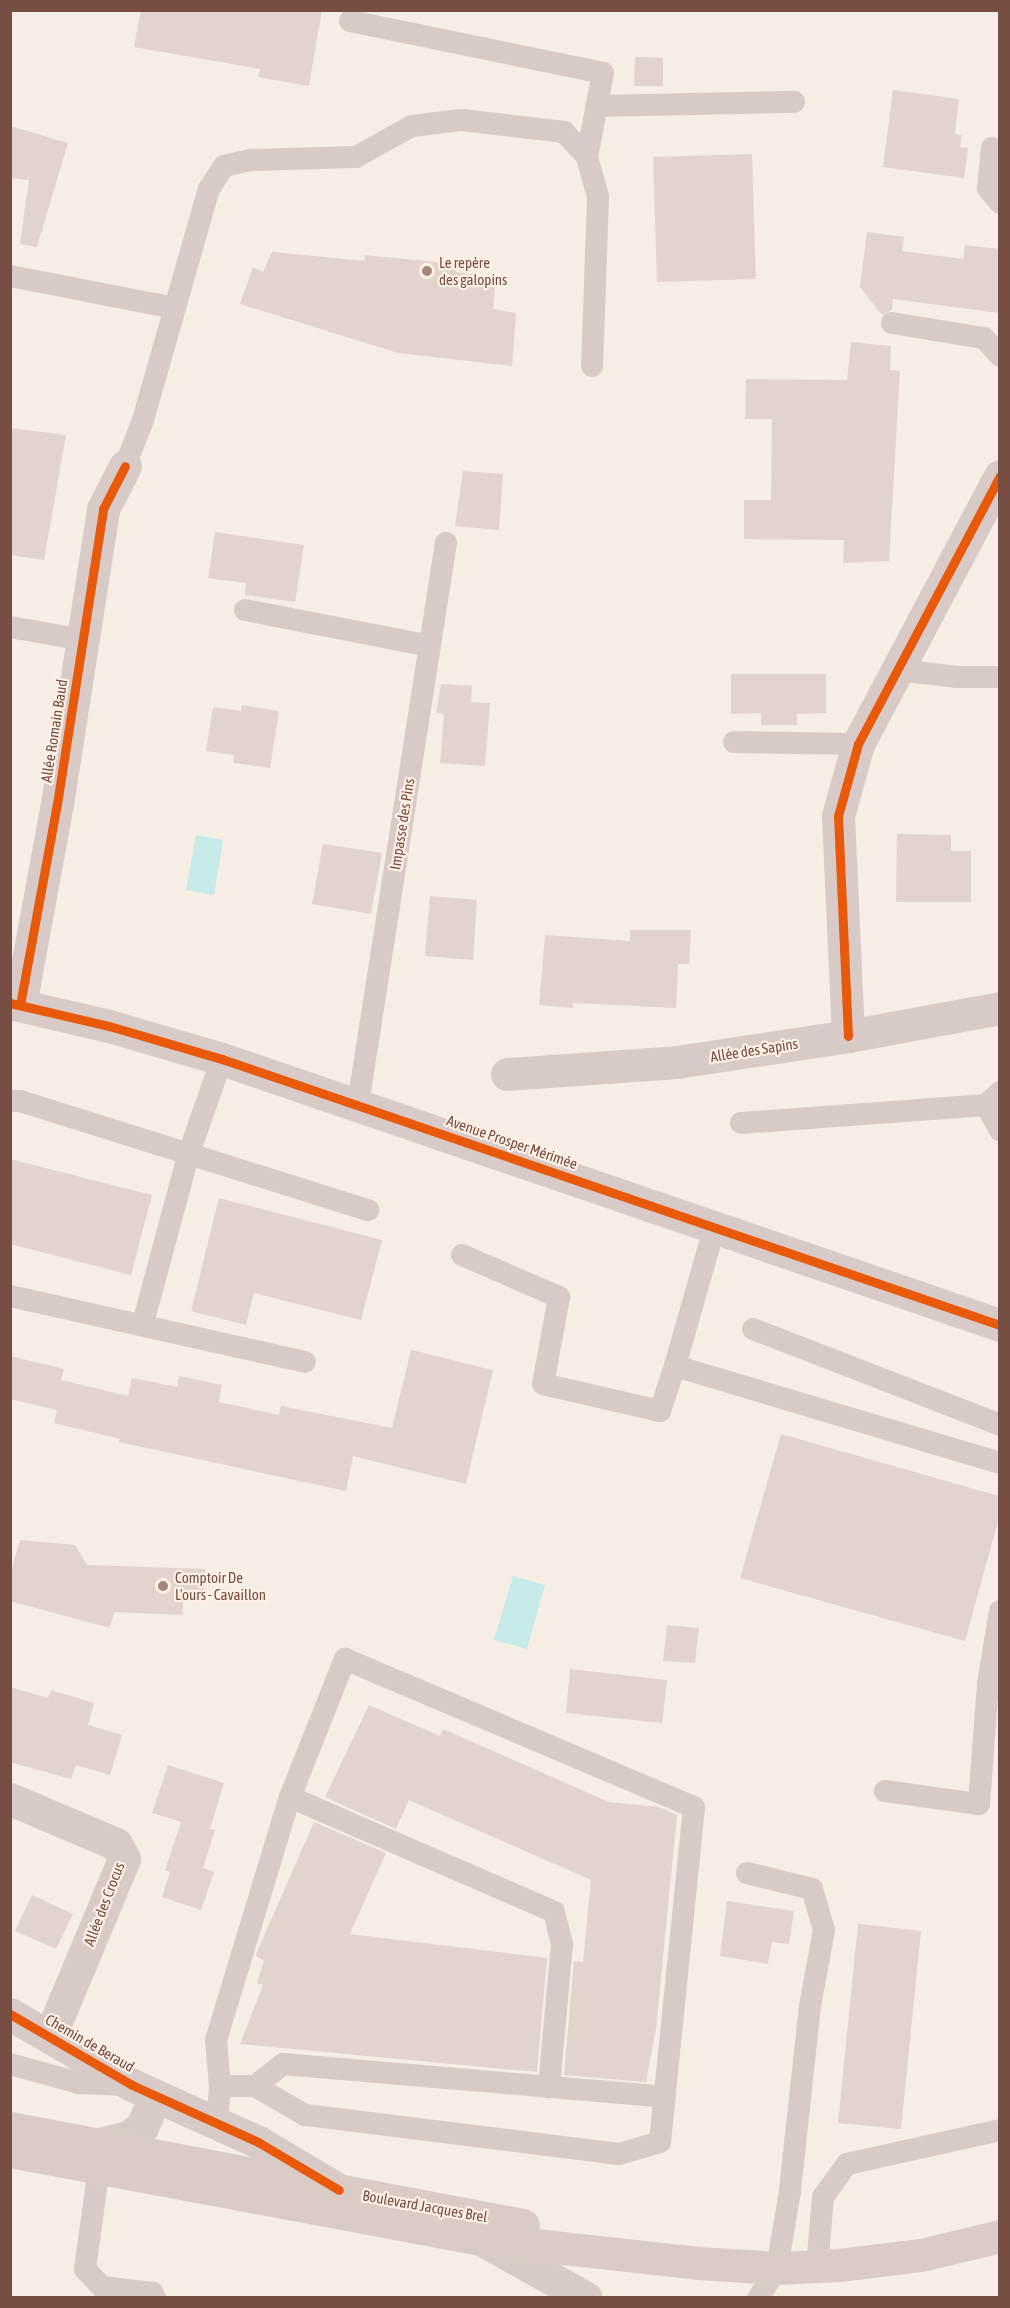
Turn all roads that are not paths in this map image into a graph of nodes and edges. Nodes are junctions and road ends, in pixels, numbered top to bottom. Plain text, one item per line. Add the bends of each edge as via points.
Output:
1 (350, 21) dead end
2 (794, 102) dead end
3 (596, 106) junction
4 (992, 148) dead end
5 (587, 157) junction
6 (999, 204) edge
7 (10, 276) edge
8 (174, 308) junction
9 (892, 323) dead end
10 (999, 356) edge
11 (592, 366) dead end
12 (125, 466) joint
13 (999, 476) edge
14 (446, 543) dead end
15 (245, 610) dead end
16 (10, 627) edge
17 (84, 640) junction
18 (430, 646) junction
19 (898, 670) junction
20 (999, 676) edge
21 (734, 742) dead end
22 (858, 744) junction
23 (15, 1004) edge
24 (999, 1008) edge
25 (848, 1036) junction
26 (222, 1059) junction
27 (507, 1074) dead end
28 (993, 1098) edge
29 (10, 1101) edge
30 (358, 1104) junction
31 (741, 1123) dead end
32 (999, 1130) edge
33 (189, 1154) junction
34 (368, 1210) dead end
35 (714, 1229) junction
36 (462, 1256) dead end
37 (10, 1296) edge
38 (143, 1323) junction
39 (999, 1325) edge
40 (753, 1329) dead end
41 (304, 1362) dead end
42 (675, 1366) junction
43 (999, 1425) edge
44 (999, 1463) edge
45 (999, 1611) edge
46 (885, 1791) dead end
47 (290, 1797) junction
48 (10, 1799) edge
49 (747, 1873) dead end
50 (10, 2014) edge
51 (50, 2036) junction
52 (10, 2064) edge
53 (220, 2086) junction
54 (255, 2086) junction
55 (549, 2087) junction
56 (143, 2090) junction
57 (665, 2097) junction
58 (217, 2122) junction
59 (10, 2128) edge
60 (999, 2130) edge
61 (10, 2151) edge
62 (102, 2156) junction
63 (339, 2190) junction
64 (999, 2236) edge
65 (481, 2239) junction
66 (698, 2263) junction
67 (818, 2267) junction
68 (777, 2268) junction
69 (155, 2298) edge
70 (586, 2298) edge
71 (758, 2298) edge

1 - 3 lane via 603,73
2 - 3 lane
3 - 5 lane
4 - 6 lane via 988,188
5 - 8 lane via 564,132 461,120 412,126 356,157 251,160 224,166 209,189
5 - 11 lane via 598,197
7 - 8 lane
8 - 12 lane via 143,420
9 - 10 lane via 984,338
12 - 17 street, Allée Romain Baud via 103,509
13 - 19 street
14 - 18 lane, Impasse des Pins
15 - 18 lane
16 - 17 lane
17 - 23 street, Allée Romain Baud
18 - 30 lane, Impasse des Pins
19 - 20 lane via 958,677
19 - 22 street
21 - 22 lane
22 - 25 street via 838,816
23 - 26 street, Avenue Prosper Mérimée
24 - 25 street, Allée des Sapins
25 - 27 street, Allée des Sapins via 677,1062
26 - 30 street, Avenue Prosper Mérimée
26 - 33 lane
28 - 31 lane
28 - 32 lane
29 - 33 lane
30 - 35 street, Avenue Prosper Mérimée
33 - 34 lane
33 - 38 lane
35 - 39 street, Avenue Prosper Mérimée
35 - 42 lane
36 - 42 lane via 559,1297 543,1384 660,1411
37 - 38 lane
38 - 41 lane
40 - 43 lane
42 - 44 lane
45 - 46 lane via 988,1684 979,1804
47 - 53 lane via 216,2040
47 - 55 lane via 554,1912 562,1944
47 - 57 lane via 345,1659 694,1808
48 - 51 street, Allée des Crocus via 116,1844 124,1859
49 - 68 lane via 812,1889 824,1930 810,2006 790,2191
50 - 51 street, Chemin de Beraud
51 - 56 street, Chemin de Beraud
52 - 56 lane via 78,2083
53 - 54 lane
53 - 58 lane
54 - 55 lane via 282,2064
54 - 57 lane via 304,2115 619,2154 660,2142
55 - 57 lane
56 - 58 street, Chemin de Beraud
56 - 62 street via 142,2127
58 - 63 street, Chemin de Beraud
59 - 62 main road, Boulevard Jacques Brel
60 - 67 lane via 847,2164 823,2197
61 - 62 main road, Boulevard Jacques Brel
62 - 63 main road, Boulevard Jacques Brel
62 - 65 main road, Boulevard Jacques Brel
62 - 69 lane via 85,2269 102,2287 153,2293
63 - 66 main road, Boulevard Jacques Brel via 474,2214
64 - 67 main road, Boulevard Jacques Brel via 921,2256
65 - 66 main road, Boulevard Jacques Brel
65 - 70 street
66 - 68 main road, Boulevard Jacques Brel
67 - 68 main road, Boulevard Jacques Brel
68 - 71 lane

